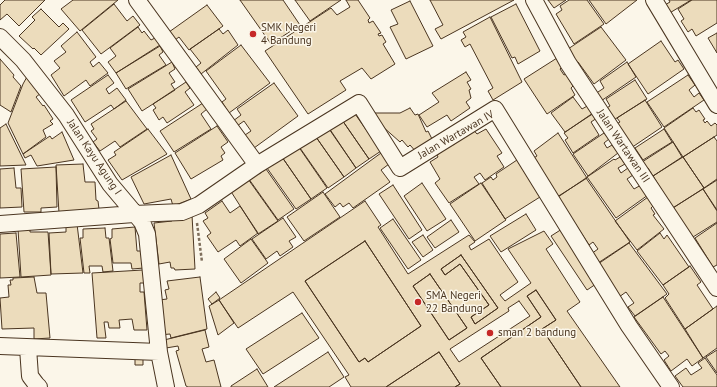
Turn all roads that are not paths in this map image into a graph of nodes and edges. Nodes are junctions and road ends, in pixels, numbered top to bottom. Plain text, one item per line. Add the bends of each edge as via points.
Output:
1 (137, 0) edge
2 (534, 0) edge
3 (654, 0) edge
4 (0, 37) edge
5 (712, 87) edge
6 (717, 105) edge
7 (258, 165) junction
8 (134, 214) junction
9 (0, 224) edge
10 (717, 288) edge
11 (0, 346) edge
12 (28, 348) junction
13 (159, 352) junction
14 (39, 387) edge
15 (166, 387) edge
16 (671, 387) edge

1 - 7 street
2 - 10 street, Jalan Wartawan III via 568,63
3 - 5 street
4 - 8 street, Jalan Kayu Agung I via 23,60 66,115 110,184
5 - 6 street
7 - 8 street, Jalan Wartawan IV via 189,210
7 - 16 street, Jalan Wartawan IV via 359,103 400,168 495,109 629,326
8 - 9 street
8 - 13 street, Jalan Kayu Agung I via 142,222 147,234
11 - 12 street
12 - 13 street
12 - 14 street via 30,376
13 - 15 street, Jalan Kayu Agung I

